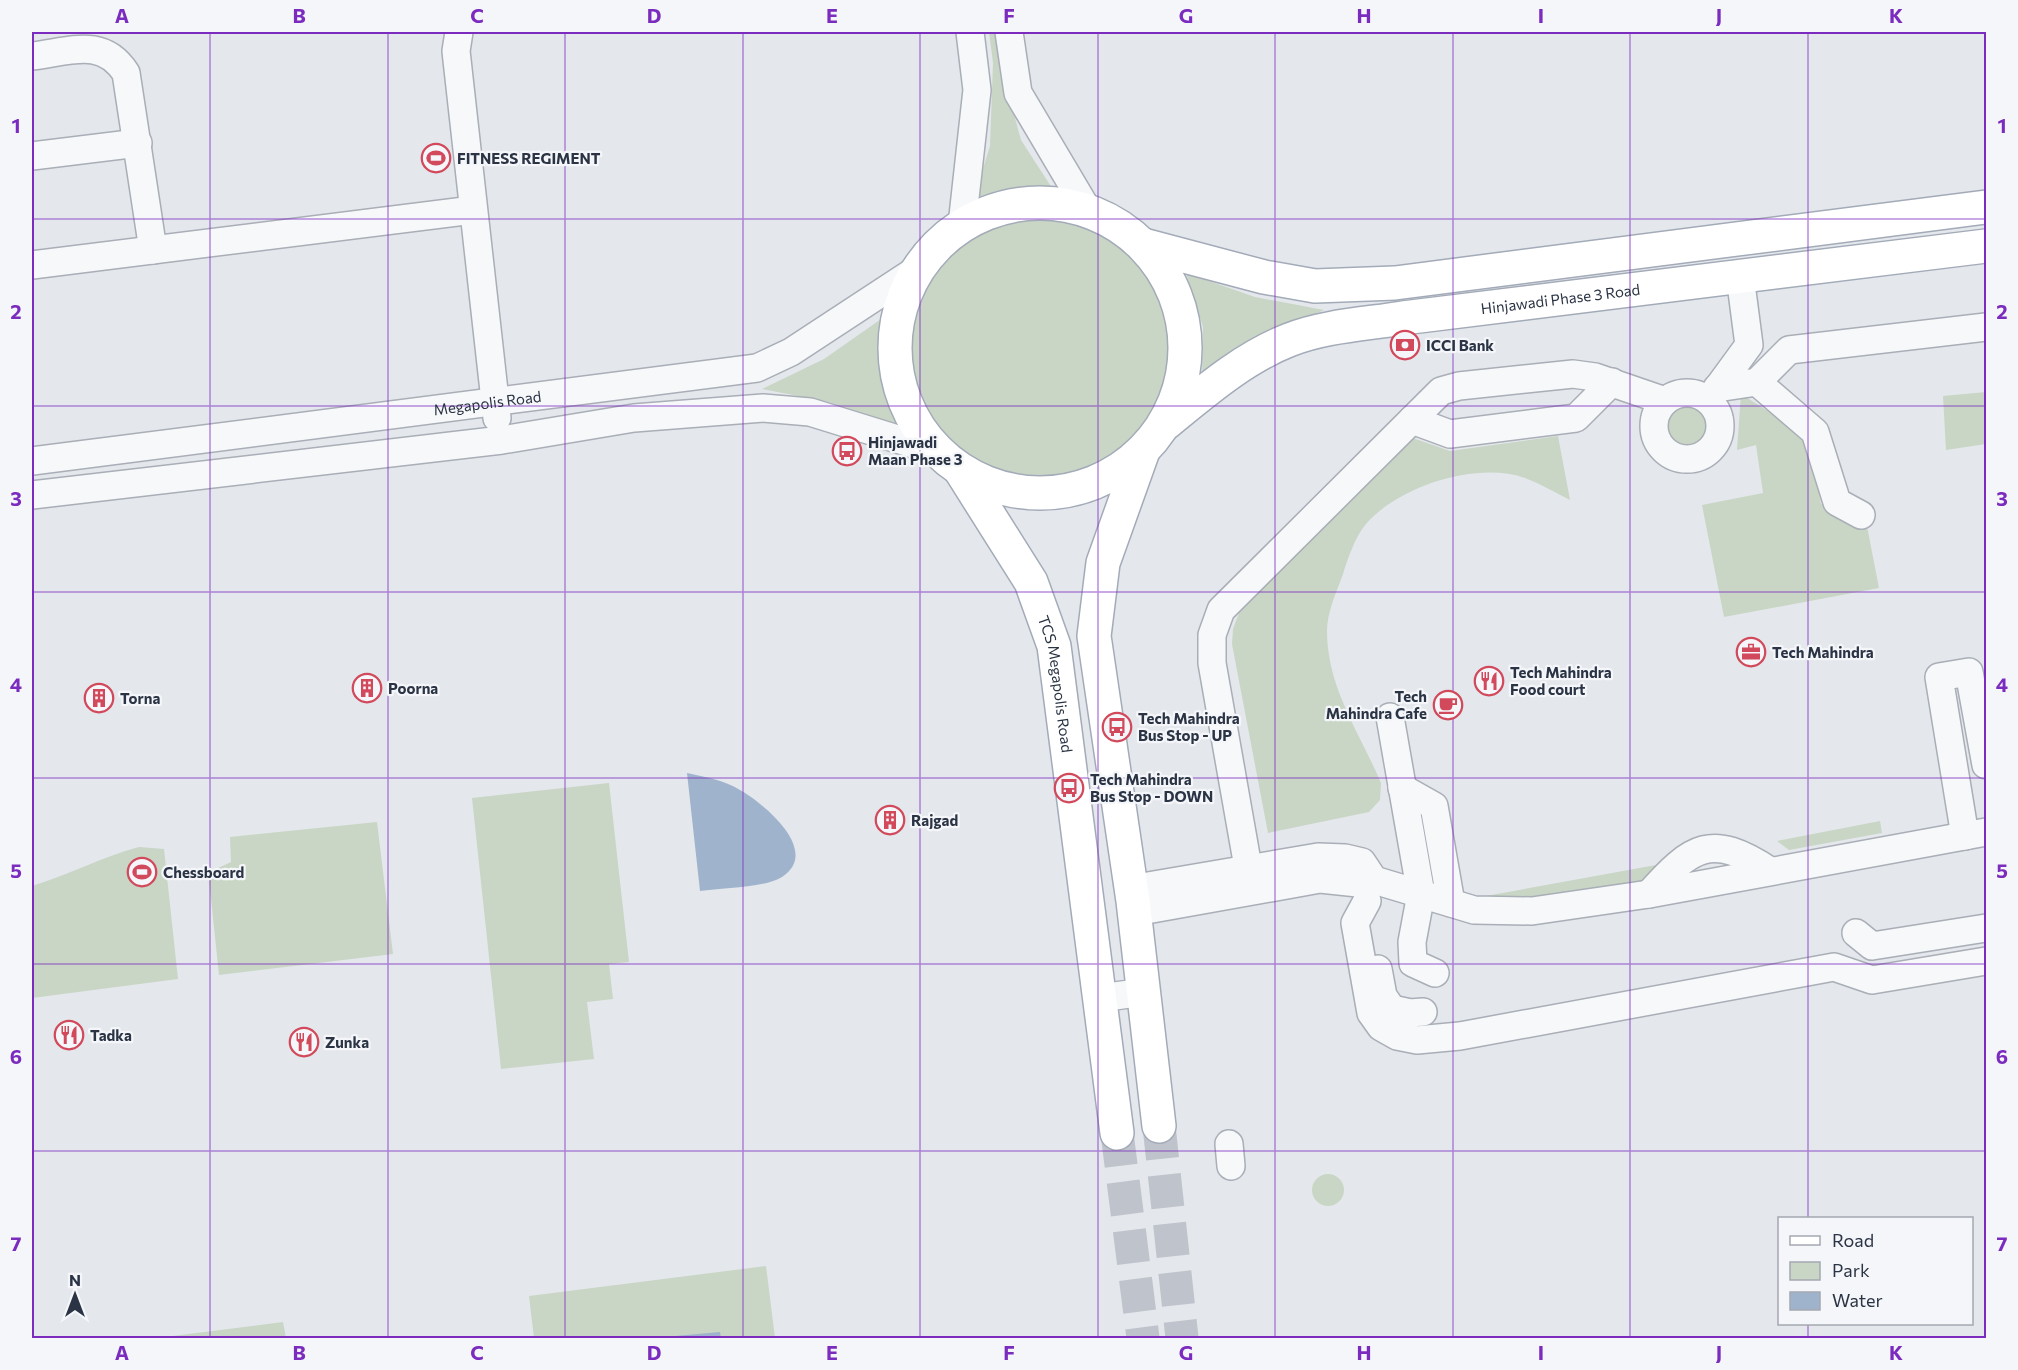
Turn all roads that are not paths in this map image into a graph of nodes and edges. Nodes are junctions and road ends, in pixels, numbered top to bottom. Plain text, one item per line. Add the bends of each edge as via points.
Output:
1 (459, 32) edge
2 (970, 32) edge
3 (1009, 32) edge
4 (32, 56) edge
5 (138, 143) junction
6 (32, 156) edge
7 (1986, 207) edge
8 (473, 210) junction
9 (1088, 211) junction
10 (962, 225) junction
11 (1143, 245) junction
12 (1986, 246) edge
13 (153, 250) junction
14 (32, 266) edge
15 (916, 270) junction
16 (1740, 276) junction
17 (1986, 327) edge
18 (1612, 382) junction
19 (1756, 382) junction
20 (1713, 394) junction
21 (494, 401) junction
22 (1665, 401) junction
23 (1412, 420) junction
24 (1163, 426) junction
25 (502, 440) junction
26 (936, 451) junction
27 (1143, 451) junction
28 (32, 461) edge
29 (961, 471) junction
30 (32, 495) edge
31 (1861, 515) dead end
32 (1390, 717) dead end
33 (1986, 762) edge
34 (1402, 788) junction
35 (1976, 834) edge
36 (1251, 879) junction
37 (1370, 891) junction
38 (1421, 894) junction
39 (1133, 901) junction
40 (1451, 903) junction
41 (1986, 928) edge
42 (1856, 933) dead end
43 (1986, 961) edge
44 (1435, 973) dead end
45 (1144, 992) junction
46 (1100, 998) junction
47 (1423, 1012) dead end
48 (1159, 1126) tunnel mouth
49 (1117, 1133) tunnel mouth

1 - 8 street via 456,51
2 - 10 street via 976,90
3 - 9 street via 1018,93
4 - 5 street via 83,49 109,53 126,73
5 - 6 street
5 - 13 street
7 - 11 main road via 1383,283 1315,286
8 - 13 street
8 - 21 street
9 - 10 main road via 1056,204 1023,204 992,211
9 - 11 main road via 1118,225
10 - 15 main road via 936,245
11 - 24 main road via 1164,271 1178,300 1185,332 1185,364 1178,396
12 - 16 main road, Hinjawadi Phase 3 Road
13 - 14 street
15 - 21 street, Megapolis Road via 791,351 757,368
15 - 26 main road via 897,321 894,364 901,396
16 - 20 street via 1747,322 1708,370
16 - 24 main road, Hinjawadi Phase 3 Road via 1402,318 1290,339 1252,358
17 - 19 street via 1789,350
18 - 22 street
18 - 23 street via 1573,374 1459,386 1441,391
18 - 23 street via 1576,418 1450,434
19 - 20 street
19 - 31 street via 1815,432 1837,502
20 - 22 street via 1682,393
20 - 22 street via 1721,425 1716,443 1702,455 1683,459 1666,451 1655,436 1655,417
21 - 25 street
21 - 28 street, Megapolis Road
23 - 36 street via 1221,610 1212,635 1212,663
24 - 27 main road
25 - 26 street via 634,418 763,408 810,412
25 - 30 street
26 - 29 main road
27 - 29 main road via 1117,471 1088,485 1056,492 1012,490
27 - 39 main road via 1103,563 1094,636
29 - 46 main road, TCS Megapolis Road via 1031,582 1054,646
32 - 34 street
33 - 35 street via 1970,672 1939,677
34 - 38 street
34 - 40 street via 1434,806
35 - 40 street via 1770,871 1744,853 1722,848 1698,851 1676,863 1649,894 1532,911 1474,910
36 - 37 street via 1318,857 1346,858 1362,862
36 - 39 street via 1148,886
37 - 38 street
37 - 43 street via 1355,923 1371,1013 1382,1027 1397,1036 1418,1040 1460,1036 1834,967 1872,980
37 - 47 street via 1383,996 1392,1009
38 - 40 street
38 - 44 street via 1412,942 1413,963
39 - 45 main road
41 - 42 street via 1872,946
45 - 46 street
45 - 48 main road
46 - 49 main road, TCS Megapolis Road

